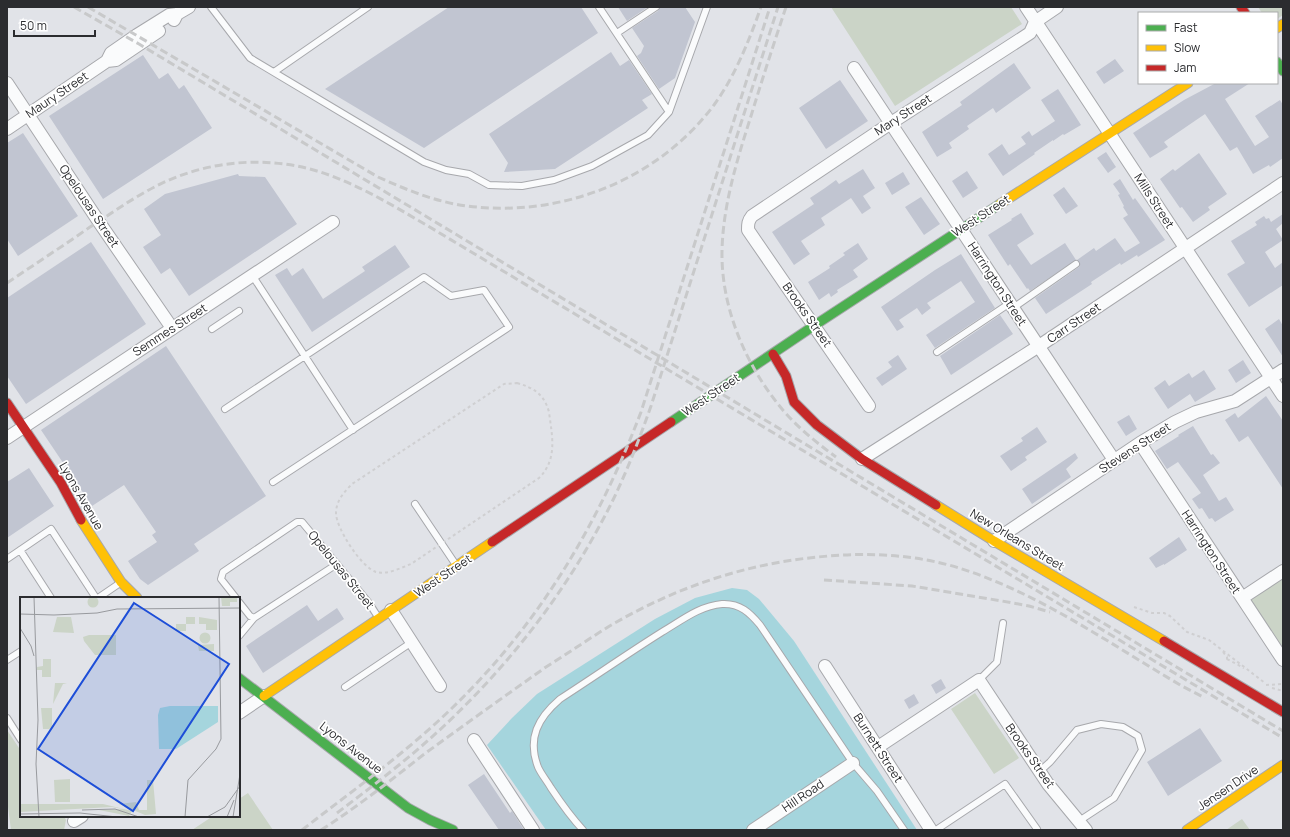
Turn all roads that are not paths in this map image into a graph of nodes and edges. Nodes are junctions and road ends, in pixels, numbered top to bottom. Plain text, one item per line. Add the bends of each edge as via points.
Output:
1 (189, 7) edge
2 (211, 7) edge
3 (368, 7) edge
4 (599, 7) edge
5 (656, 7) edge
6 (706, 7) edge
7 (1026, 7) edge
8 (1057, 7) edge
9 (174, 11) edge
10 (1035, 22) junction
11 (617, 33) junction
12 (854, 68) dead end
13 (274, 72) junction
14 (7, 83) edge
15 (1186, 84) edge
16 (669, 112) junction
17 (28, 115) junction
18 (891, 123) junction
19 (7, 129) edge
20 (1109, 133) junction
21 (1283, 183) edge
22 (333, 222) dead end
23 (748, 223) joint
24 (961, 229) junction
25 (1185, 247) junction
26 (1076, 264) dead end
27 (252, 276) junction
28 (1012, 305) junction
29 (239, 311) dead end
30 (815, 326) junction
31 (172, 328) junction
32 (212, 329) dead end
33 (1039, 346) junction
34 (937, 352) dead end
35 (773, 354) junction
36 (304, 356) junction
37 (1283, 370) edge
38 (1271, 378) junction
39 (1283, 396) edge
40 (7, 403) edge
41 (869, 406) dead end
42 (225, 409) dead end
43 (23, 427) junction
44 (353, 430) junction
45 (7, 438) edge
46 (1140, 443) junction
47 (862, 459) junction
48 (1114, 460) junction
49 (273, 482) dead end
50 (415, 504) dead end
51 (994, 541) junction
52 (20, 550) junction
53 (7, 559) edge
54 (337, 564) junction
55 (457, 566) junction
56 (1283, 571) edge
57 (121, 582) junction
58 (50, 597) edge
59 (96, 597) edge
60 (98, 597) edge
61 (136, 597) edge
62 (235, 597) edge
63 (1242, 598) junction
64 (240, 603) edge
65 (391, 610) junction
66 (254, 618) junction
67 (379, 619) junction
68 (1003, 623) dead end
69 (240, 635) edge
70 (412, 642) junction
71 (20, 652) edge
72 (7, 660) edge
73 (1283, 660) edge
74 (825, 666) dead end
75 (240, 679) edge
76 (979, 680) junction
77 (440, 686) dead end
78 (345, 687) dead end
79 (264, 696) junction
80 (240, 712) edge
81 (1283, 712) edge
82 (7, 718) edge
83 (20, 738) edge
84 (474, 740) dead end
85 (878, 747) junction
86 (853, 763) junction
87 (1283, 765) edge
88 (1040, 771) junction
89 (1082, 825) edge
90 (1037, 829) edge
91 (453, 830) edge
92 (533, 830) edge
93 (583, 830) edge
94 (752, 830) edge
95 (904, 830) edge
96 (931, 830) edge
97 (936, 830) edge
98 (1187, 830) edge

1 - 9 street, Maury Street
2 - 13 lane via 250,58
3 - 13 lane
4 - 11 lane
5 - 11 lane
6 - 16 lane
7 - 10 street, Mills Street
8 - 10 street, Mary Street
9 - 17 street, Maury Street via 111,53 107,60
10 - 18 street, Mary Street via 1030,33
10 - 20 street, Mills Street
11 - 16 lane
12 - 18 street, Harrington Street
13 - 16 lane via 424,162 446,170 469,174 489,185 528,185 554,180 592,166 648,135
14 - 17 street, Opelousas Street
15 - 20 street, West Street
17 - 19 street, Maury Street
17 - 31 street, Opelousas Street
18 - 23 street, Mary Street via 752,216
18 - 24 street, Harrington Street
20 - 24 street, West Street
20 - 25 street, Mills Street
21 - 25 street, Carr Street
22 - 27 street, Semmes Street
23 - 30 street, Brooks Street via 748,230
24 - 28 street, Harrington Street
24 - 30 street, West Street
25 - 33 street, Carr Street
25 - 38 street, Mills Street
26 - 28 lane
27 - 31 street, Semmes Street
27 - 36 lane
28 - 33 street, Harrington Street
28 - 34 lane
29 - 32 lane
30 - 35 street, West Street
30 - 41 street, Brooks Street
31 - 43 street, Semmes Street
33 - 47 street, Carr Street
33 - 48 street, Harrington Street
35 - 47 street, New Orleans Street via 786,376 794,402 817,425
35 - 55 street, West Street
36 - 42 lane
36 - 44 lane
36 - 44 lane via 424,277 451,296 484,290 509,327
37 - 38 street, Stevens Street
38 - 39 street, Mills Street
38 - 46 street, Stevens Street via 1235,401 1196,412
40 - 43 street, Lyons Avenue
43 - 45 street, Semmes Street
43 - 57 street, Lyons Avenue via 61,483 84,526
44 - 49 lane
46 - 48 street, Stevens Street
46 - 63 street, Harrington Street
47 - 51 street, New Orleans Street
48 - 51 street, Stevens Street
50 - 55 lane
51 - 81 street, New Orleans Street
52 - 53 lane
52 - 58 lane
52 - 59 lane via 51,529
54 - 62 lane, Opelousas Street via 302,522 297,522 223,572 221,579
54 - 66 lane
54 - 67 lane, Opelousas Street
55 - 65 street, West Street
56 - 63 street
57 - 60 lane
57 - 61 street, Lyons Avenue
63 - 73 street, Harrington Street
64 - 66 lane
65 - 67 street, West Street
65 - 70 street, Opelousas Street
66 - 69 lane
67 - 79 street, West Street
68 - 76 lane via 997,662
70 - 77 street, Opelousas Street
70 - 78 lane
71 - 72 lane
74 - 85 street, Burnett Street
75 - 79 street, Lyons Avenue
76 - 85 street
76 - 88 street, Brooks Street
79 - 80 street, West Street
79 - 91 street, Lyons Avenue via 408,808
82 - 83 lane
84 - 92 street
85 - 96 street, Burnett Street
86 - 93 lane via 751,614 733,605 709,606 696,611 648,641 560,700 540,720 534,741 539,769 569,815
86 - 94 street, Hill Road
86 - 95 lane via 877,791
87 - 98 street, Jensen Drive
88 - 89 street, Brooks Street
88 - 89 lane via 1077,730 1101,724 1123,727 1138,736 1142,750 1114,798
90 - 97 lane via 1005,784

